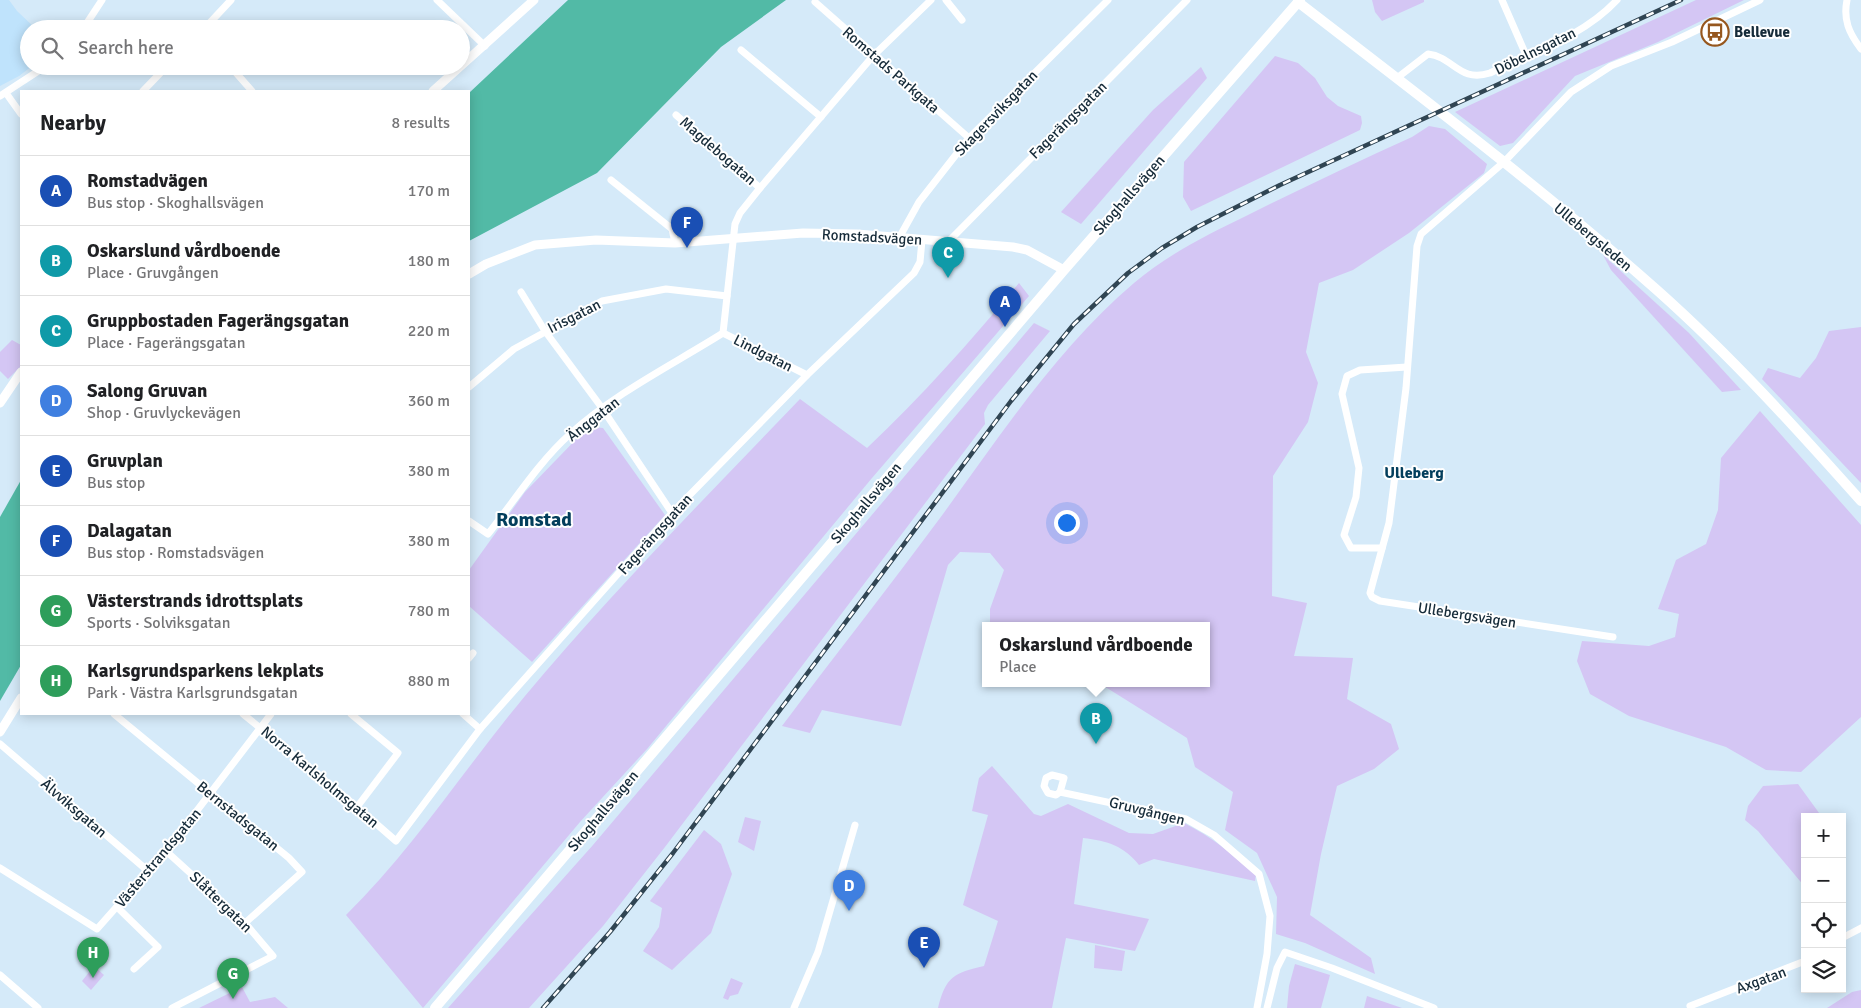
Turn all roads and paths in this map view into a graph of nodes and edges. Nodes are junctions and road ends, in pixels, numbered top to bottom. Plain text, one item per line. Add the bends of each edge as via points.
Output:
1 (102, 0) edge
2 (231, 0) edge
3 (436, 0) edge
4 (534, 0) edge
5 (931, 0) edge
6 (946, 0) edge
7 (1108, 0) edge
8 (1187, 0) edge
9 (1502, 0) edge
10 (1617, 0) edge
11 (1760, 0) edge
12 (1847, 0) edge
13 (1299, 1) edge
14 (815, 2) dead end
15 (89, 20) edge
16 (212, 20) edge
17 (457, 20) edge
18 (962, 20) dead end
19 (470, 32) edge
20 (485, 46) junction
21 (1861, 49) edge
22 (741, 50) dead end
23 (1526, 55) junction
24 (874, 56) junction
25 (470, 59) edge
26 (33, 75) edge
27 (158, 75) edge
28 (238, 75) edge
29 (451, 75) edge
30 (1397, 78) junction
31 (144, 90) edge
32 (251, 90) edge
33 (434, 90) edge
34 (3, 95) edge
35 (20, 113) edge
36 (676, 115) dead end
37 (821, 117) junction
38 (969, 138) junction
39 (1504, 162) junction
40 (611, 180) dead end
41 (760, 188) junction
42 (899, 238) junction
43 (735, 239) junction
44 (922, 240) junction
45 (949, 241) junction
46 (675, 243) junction
47 (1064, 270) junction
48 (470, 273) edge
49 (521, 292) dead end
50 (727, 296) junction
51 (545, 331) junction
52 (723, 333) junction
53 (1407, 367) junction
54 (20, 373) edge
55 (807, 375) junction
56 (470, 386) edge
57 (0, 403) edge
58 (602, 408) junction
59 (1861, 501) edge
60 (672, 513) junction
61 (470, 521) edge
62 (1382, 548) junction
63 (1613, 637) dead end
64 (20, 700) edge
65 (115, 715) edge
66 (244, 715) edge
67 (270, 715) edge
68 (352, 715) edge
69 (464, 715) edge
70 (260, 728) junction
71 (480, 729) junction
72 (0, 732) edge
73 (0, 744) edge
74 (1060, 792) dead end
75 (210, 794) junction
76 (358, 807) junction
77 (854, 825) dead end
78 (396, 841) joint
79 (166, 851) junction
80 (0, 868) edge
81 (148, 871) junction
82 (117, 907) junction
83 (245, 923) junction
84 (1861, 928) edge
85 (1846, 936) edge
86 (1801, 963) edge
87 (134, 969) dead end
88 (0, 975) edge
89 (38, 1008) edge
90 (172, 1008) edge
91 (435, 1008) edge
92 (794, 1008) edge
93 (1257, 1008) edge
94 (1267, 1008) edge
95 (1434, 1008) edge
96 (1691, 1008) edge

1 - 15 street
2 - 16 street
3 - 17 street
4 - 20 street
5 - 24 street, Lindgatan
6 - 18 street
7 - 38 street, Skagersviksgatan
8 - 45 street, Fagerängsgatan
9 - 23 street
10 - 23 street, Döbelnsgatan via 1586,26
11 - 39 street, Ullebergsvägen via 1672,42 1611,66 1571,92
12 - 21 street via 1845,17 1848,28
13 - 30 main road, Ullebergsleden
13 - 47 main road, Skoghallsvägen
14 - 24 street, Romstads Parkgata
19 - 20 street
20 - 25 street
22 - 37 street
23 - 30 street, Döbelnsgatan via 1477,77 1462,72 1439,56 1428,54
24 - 37 street, Lindgatan
24 - 38 street, Romstads Parkgata
26 - 34 street
27 - 31 street
28 - 32 street
29 - 33 street
30 - 39 main road, Ullebergsleden
34 - 35 street
36 - 41 street, Magdebogatan
37 - 41 street, Lindgatan
38 - 42 street, Skagersviksgatan via 919,202
39 - 53 street, Ullebergsvägen via 1421,234 1414,265
39 - 59 main road, Ullebergsleden via 1659,292 1749,378
40 - 46 street via 672,229
41 - 43 street, Lindgatan via 740,213 735,224
42 - 43 street, Romstadsvägen via 803,233
42 - 44 street, Romstadsvägen
43 - 46 street, Romstadsvägen
43 - 50 street, Lindgatan
44 - 45 street, Romstadsvägen
44 - 55 street, Fagerängsgatan via 920,262 914,273
45 - 47 street, Romstadsvägen via 1027,250
46 - 48 street, Romstadsvägen via 596,240 535,245
47 - 91 main road, Skoghallsvägen
49 - 51 street
50 - 51 street, Irisgatan via 666,289 602,300
50 - 52 street, Lindgatan
51 - 56 street, Irisgatan via 514,349
51 - 58 street
52 - 55 street, Lindgatan
52 - 58 street, Änggatan
53 - 62 street, Ullebergsvägen via 1388,523
53 - 62 street via 1360,370 1347,376 1342,394 1359,468 1356,497 1344,536 1351,548
54 - 57 street
55 - 60 street, Fagerängsgatan
58 - 60 street
58 - 61 street, Änggatan via 569,435 528,480 488,534
60 - 71 street, Fagerängsgatan
62 - 63 street, Ullebergsvägen via 1370,593 1380,601
64 - 72 street
65 - 75 street, Bernstadsgatan
66 - 70 street, Norra Karlsholmsgatan
67 - 70 street, Västerstrandsgatan
68 - 76 street via 398,753
69 - 71 street
70 - 75 street, Västerstrandsgatan
70 - 76 street, Norra Karlsholmsgatan
71 - 78 street, Fagerängsgatan
73 - 81 street, Älvviksgatan
74 - 93 street, Gruvgången via 1186,819 1214,836 1260,874 1270,916
75 - 79 street, Västerstrandsgatan
75 - 83 street, Bernstadsgatan via 302,872
76 - 78 street, Norra Karlsholmsgatan
77 - 92 street via 818,952
79 - 81 street, Västerstrandsgatan
79 - 83 street, Slåttergatan
80 - 82 street, Västerstrandsgatan via 97,929
81 - 82 street, Västerstrandsgatan
82 - 87 street via 158,947
83 - 90 street, Slåttergatan via 273,956
84 - 85 street
86 - 96 street, Axgatan
88 - 89 street
94 - 95 street via 1285,952

